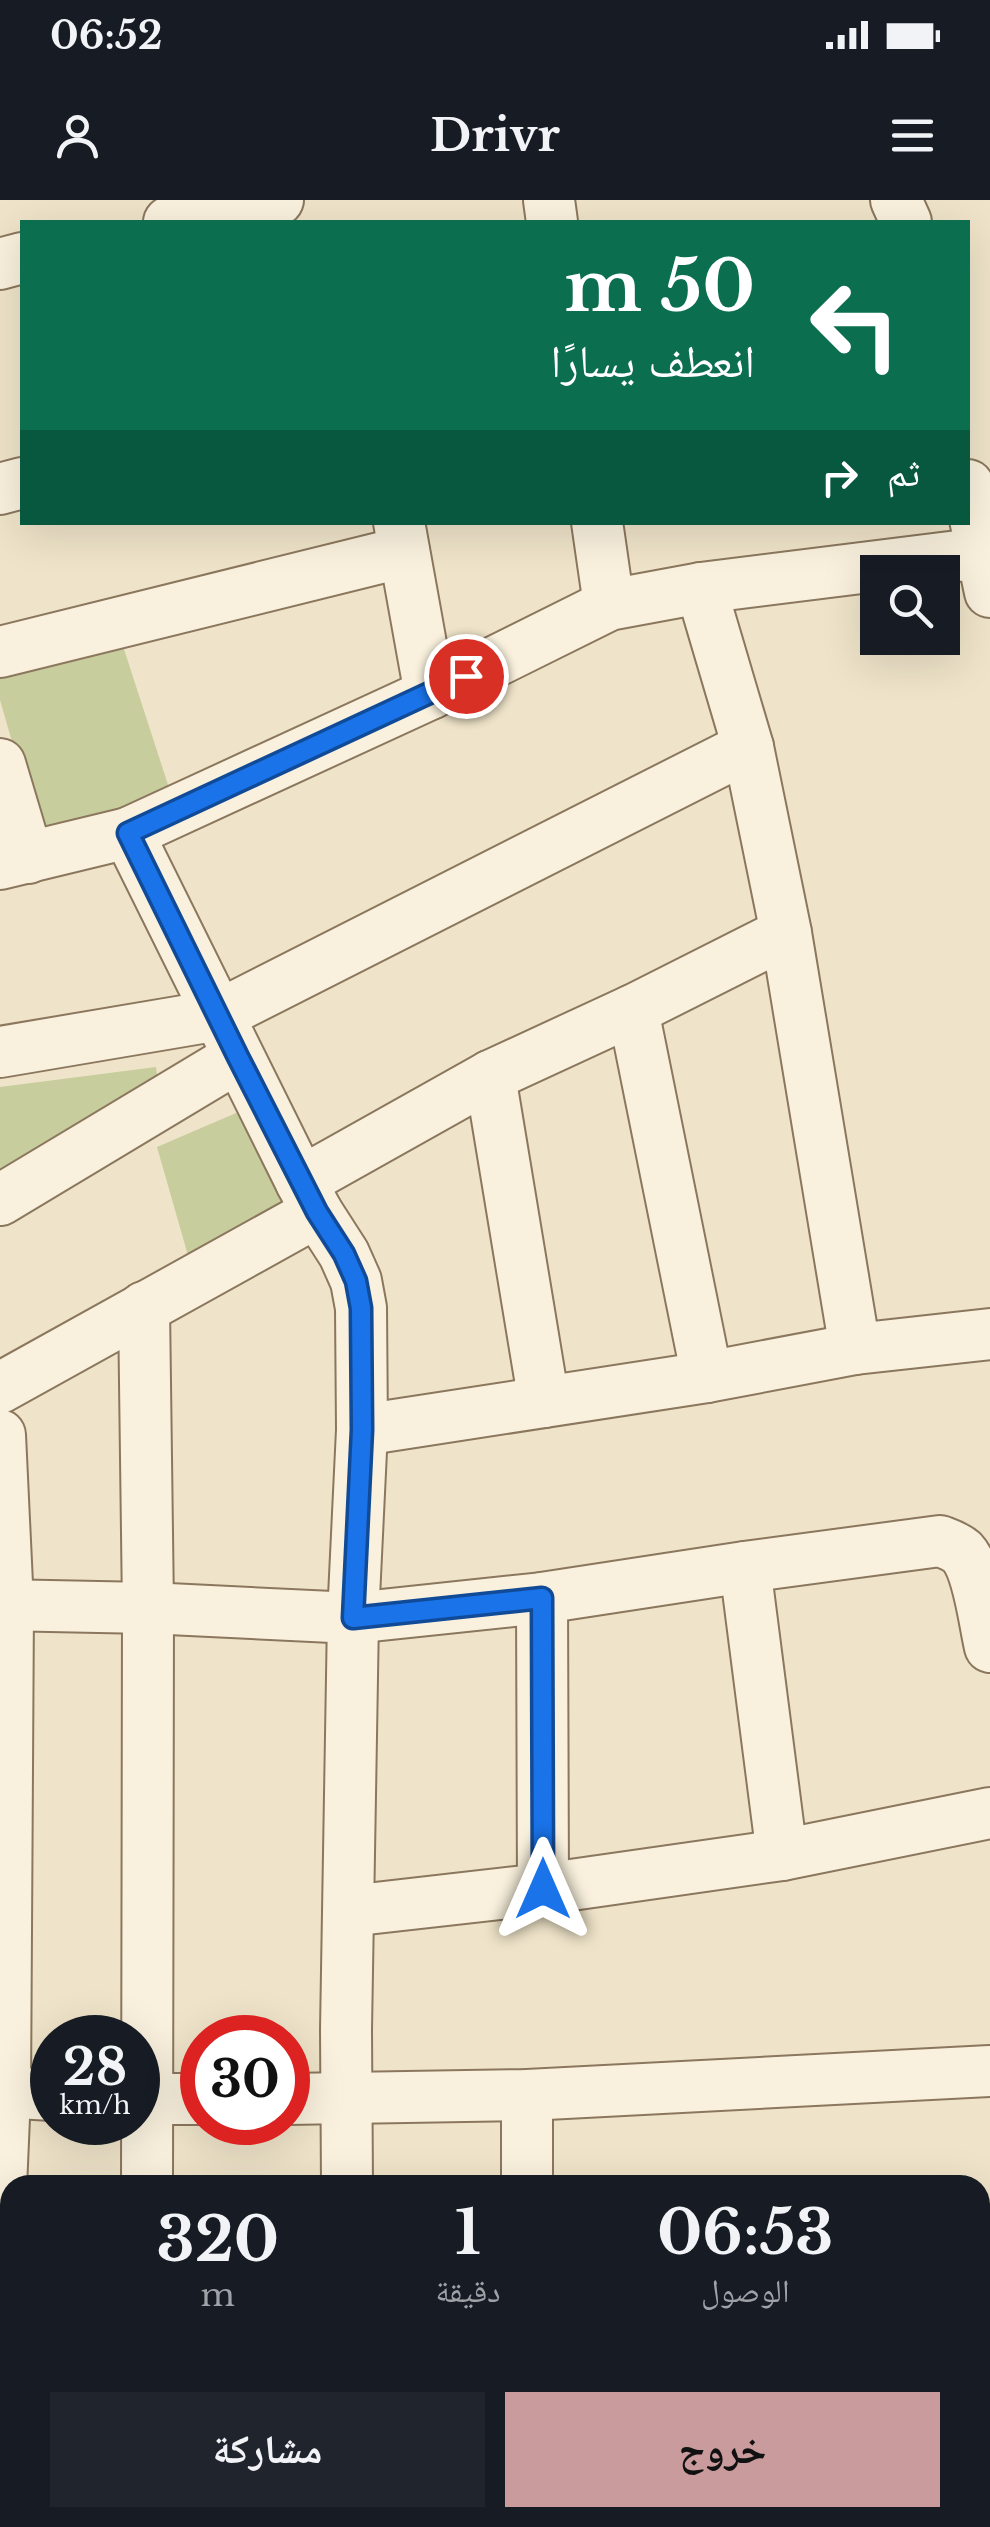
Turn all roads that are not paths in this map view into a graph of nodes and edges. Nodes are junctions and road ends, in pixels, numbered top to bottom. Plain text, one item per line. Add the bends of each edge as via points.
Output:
1 (278, 200) edge
2 (179, 220) edge
3 (970, 495) edge
4 (597, 525) edge
5 (402, 537) edge
6 (986, 572) edge
7 (701, 588) junction
8 (609, 605) junction
9 (0, 652) edge
10 (430, 694) junction
11 (748, 747) junction
12 (0, 764) edge
13 (128, 833) junction
14 (14, 861) edge
15 (786, 933) junction
16 (633, 1010) junction
17 (228, 1036) junction
18 (0, 1052) edge
19 (490, 1076) junction
20 (309, 1197) junction
21 (0, 1200) edge
22 (144, 1307) junction
23 (990, 1334) edge
24 (855, 1349) junction
25 (5, 1372) edge
26 (707, 1377) junction
27 (544, 1402) junction
28 (362, 1430) junction
29 (0, 1434) edge
30 (746, 1567) junction
31 (542, 1598) junction
32 (4, 1605) edge
33 (148, 1608) junction
34 (353, 1618) junction
35 (990, 1647) edge
36 (990, 1813) edge
37 (782, 1856) junction
38 (543, 1889) junction
39 (349, 1911) junction
40 (143, 2015) edge
41 (990, 2071) edge
42 (19, 2094) edge
43 (527, 2095) junction
44 (310, 2100) edge
45 (347, 2100) junction
46 (145, 2145) edge
47 (6, 2175) edge
48 (146, 2175) edge
49 (347, 2175) edge
50 (526, 2175) edge

1 - 2 street
3 - 6 street
4 - 8 street
5 - 9 street
5 - 10 street
6 - 7 street
7 - 8 street
7 - 11 street
8 - 10 street
10 - 13 street
11 - 15 street
11 - 17 street
12 - 14 street
13 - 14 street
13 - 17 street
15 - 16 street
15 - 24 street
16 - 19 street
16 - 26 street
17 - 18 street
17 - 20 street
17 - 21 street
19 - 20 street
19 - 27 street
20 - 22 street
20 - 28 street via 356,1281
22 - 25 street
22 - 33 street
23 - 24 street
24 - 26 street
26 - 27 street
27 - 28 street
28 - 34 street
29 - 32 street
30 - 31 street
30 - 35 street via 940,1541 966,1556
30 - 37 street
31 - 34 street
31 - 38 street
32 - 33 street
32 - 42 street
33 - 34 street
33 - 40 street
34 - 39 street
36 - 37 street
37 - 38 street
38 - 39 street
39 - 45 street
41 - 43 street
42 - 47 street
43 - 45 street
43 - 50 street
44 - 45 street
45 - 49 street
46 - 48 street

